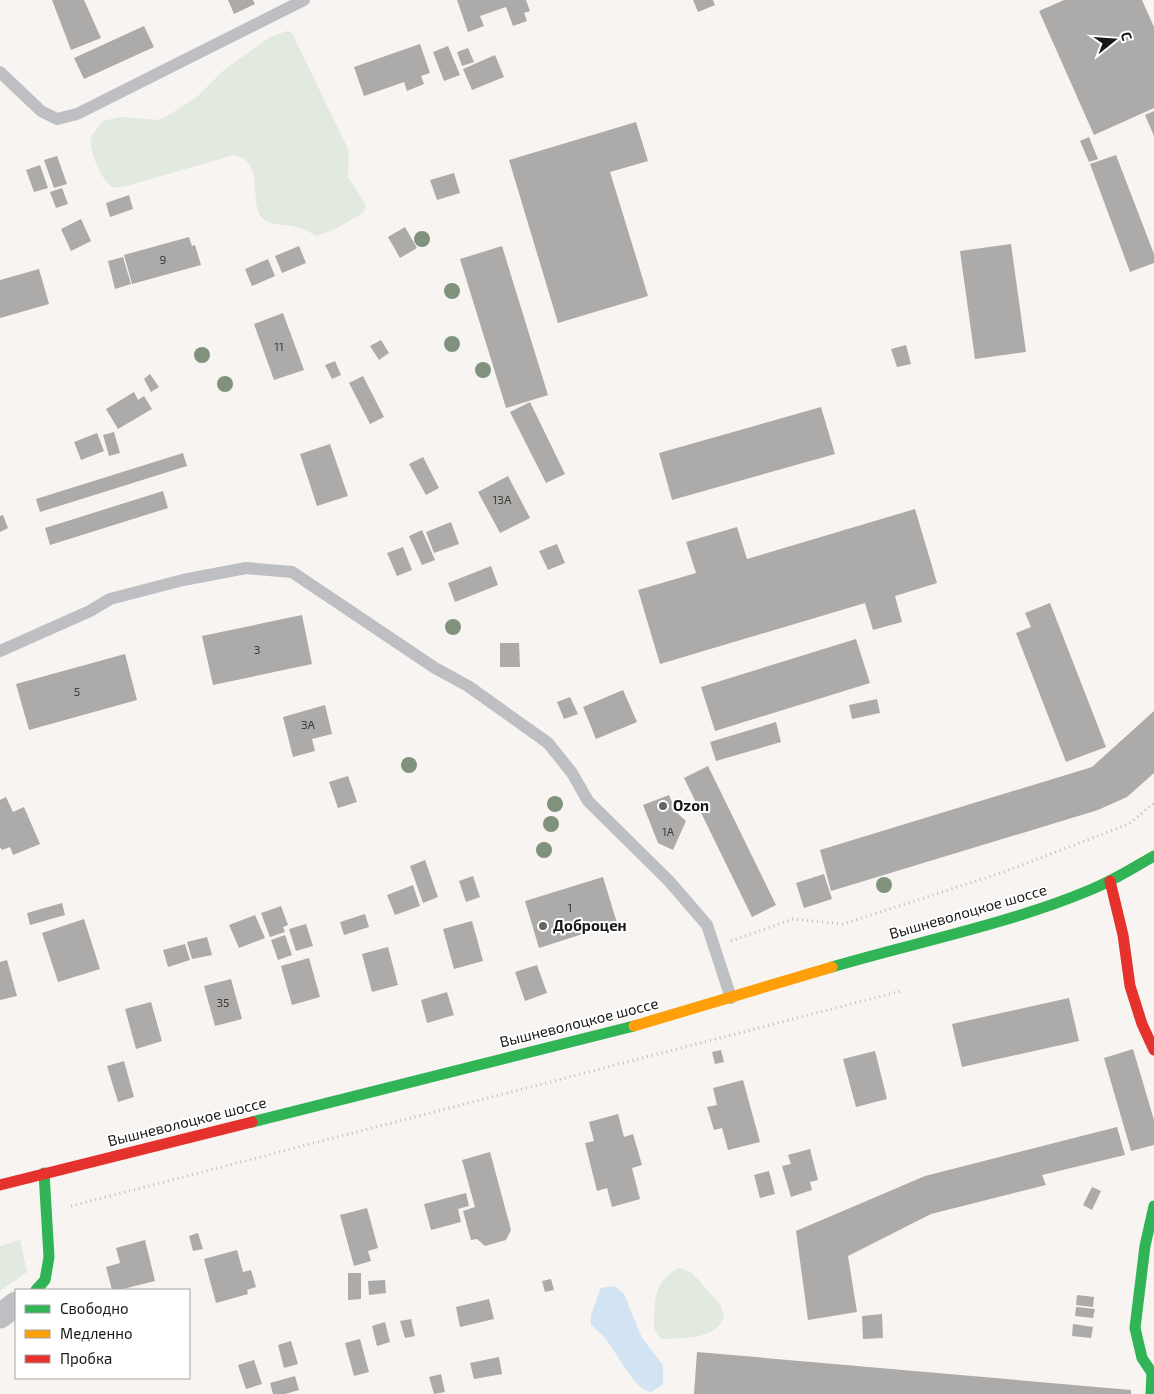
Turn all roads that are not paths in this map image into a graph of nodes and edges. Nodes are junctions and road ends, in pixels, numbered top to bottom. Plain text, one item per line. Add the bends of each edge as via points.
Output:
1 (304, 0) edge
2 (0, 72) edge
3 (0, 651) edge
4 (1154, 856) edge
5 (1110, 881) junction
6 (731, 998) junction
7 (1154, 1050) edge
8 (44, 1173) junction
9 (0, 1185) edge
10 (1154, 1206) edge
11 (37, 1289) edge
12 (15, 1305) edge
13 (0, 1316) edge
14 (1151, 1394) edge

1 - 2 lane via 77,114 57,119 41,111
3 - 6 lane via 110,599 246,568 292,572 435,668 468,686 548,743 572,773 588,801 669,881 708,925
4 - 5 main road, Вышневолоцкое шоссе
5 - 6 main road, Вышневолоцкое шоссе via 1013,918
5 - 7 main road via 1124,935 1130,986
6 - 8 main road, Вышневолоцкое шоссе via 641,1024
8 - 9 main road, Вышневолоцкое шоссе
8 - 11 main road via 49,1257 45,1280
10 - 14 main road via 1144,1246 1134,1328 1142,1358 1152,1373
12 - 13 street

